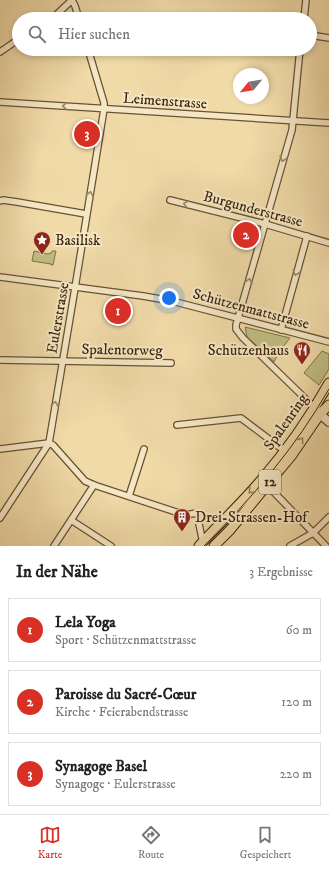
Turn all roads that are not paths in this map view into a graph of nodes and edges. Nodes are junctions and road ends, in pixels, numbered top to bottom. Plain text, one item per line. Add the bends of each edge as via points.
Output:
1 (72, 0) edge
2 (306, 0) edge
3 (58, 12) edge
4 (77, 12) edge
5 (305, 12) edge
6 (317, 36) edge
7 (329, 38) edge
8 (12, 44) edge
9 (0, 52) edge
10 (90, 56) edge
11 (299, 56) edge
12 (0, 102) edge
13 (104, 109) junction
14 (293, 122) junction
15 (329, 123) edge
16 (170, 200) dead end
17 (0, 201) edge
18 (86, 214) junction
19 (265, 224) junction
20 (307, 236) junction
21 (329, 243) edge
22 (0, 278) edge
23 (75, 288) junction
24 (238, 319) junction
25 (281, 330) junction
26 (329, 342) edge
27 (0, 360) edge
28 (63, 360) junction
29 (171, 363) dead end
30 (329, 383) edge
31 (329, 404) edge
32 (318, 411) junction
33 (329, 422) edge
34 (177, 425) dead end
35 (49, 443) junction
36 (0, 449) edge
37 (144, 449) dead end
38 (288, 453) junction
39 (265, 482) junction
40 (94, 485) junction
41 (129, 496) junction
42 (197, 512) dead end
43 (329, 517) edge
44 (0, 518) edge
45 (72, 520) junction
46 (199, 524) dead end
47 (313, 533) junction
48 (202, 545) edge
49 (54, 546) edge
50 (110, 546) edge
51 (214, 546) edge
52 (290, 546) edge
53 (326, 546) edge

1 - 3 street
1 - 4 street
2 - 5 street
6 - 7 street
8 - 9 street
10 - 13 street
11 - 14 street
13 -> 12 street, Leimenstrasse
13 - 14 street, Leimenstrasse
18 -> 13 street, Eulerstrasse
14 - 15 street, Leimenstrasse
14 -> 19 street
19 -> 16 street, Burgunderstrasse
17 - 18 street
18 - 23 street, Eulerstrasse
19 - 20 street, Burgunderstrasse
24 -> 19 street
20 - 21 street, Burgunderstrasse
20 -> 25 street
22 - 23 street, Schützenmattstrasse
23 - 24 street, Schützenmattstrasse via 172,301
23 - 28 street, Eulerstrasse
24 - 25 street, Schützenmattstrasse
24 - 32 street via 236,329 239,334
25 - 26 street, Schützenmattstrasse
27 - 28 street, Spalentorweg
28 - 29 street, Spalentorweg
35 -> 28 street, Eulerstrasse
30 - 32 main road, Spalenring / 12
31 - 32 main road, Spalenring / 12
32 - 33 street
32 - 38 main road, Spalenring / 12
34 - 38 street via 241,418
35 - 36 street
35 - 40 street via 85,481
35 - 44 street, Eulerstrasse
37 - 41 street
38 - 39 main road, Spalenring / 12
39 - 47 street
39 -> 48 main road, Spalenring / 12
39 - 51 main road, Spalenring / 12 via 235,524
40 - 41 street
40 - 45 street
41 - 42 street via 184,515
43 - 47 street
45 - 49 street
45 - 50 street
46 - 48 street
47 - 52 street
47 - 53 street

